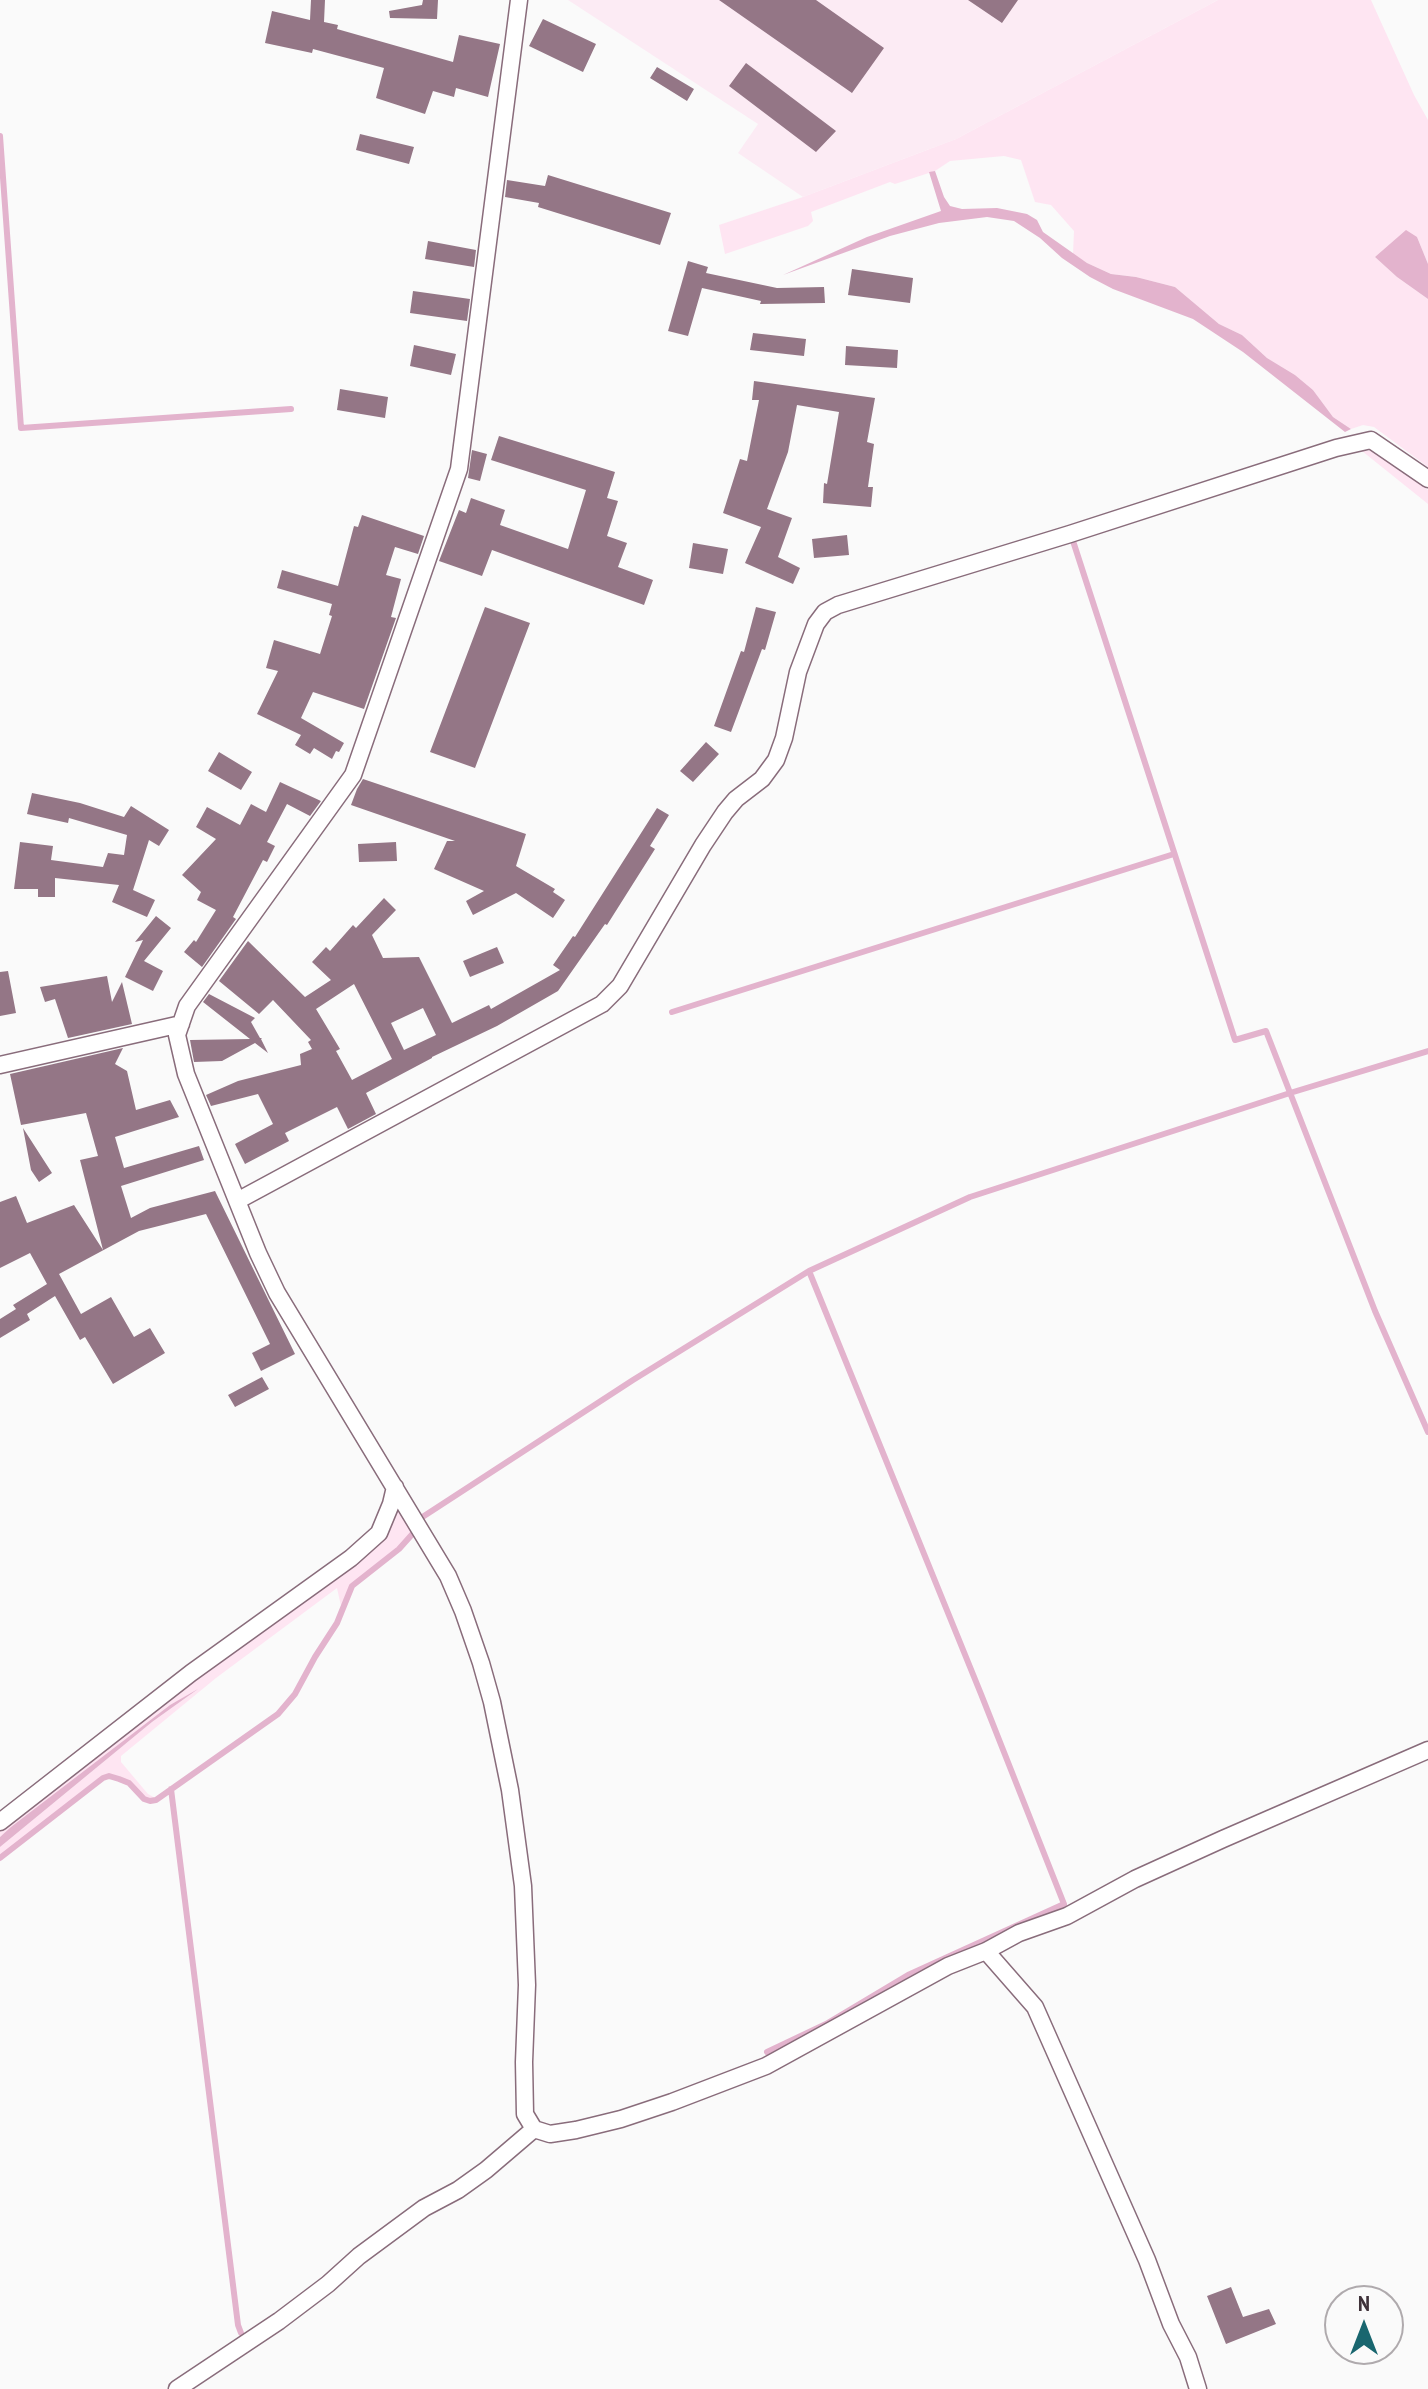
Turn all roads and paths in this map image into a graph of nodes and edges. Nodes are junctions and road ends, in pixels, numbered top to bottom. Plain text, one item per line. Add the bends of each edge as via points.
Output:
1 (519, 0) edge
2 (1428, 479) edge
3 (181, 1024) junction
4 (0, 1065) edge
5 (237, 1201) junction
6 (395, 1487) junction
7 (1428, 1750) edge
8 (0, 1822) edge
9 (986, 1951) junction
10 (534, 2129) junction
11 (177, 2389) edge
12 (1198, 2389) edge

1 - 3 street via 459,469 353,775 187,1006
2 - 5 street via 1371,440 825,612 798,672 776,760 725,812 620,986 602,1004
3 - 4 street
3 - 5 street via 177,1035 186,1074
5 - 6 street via 277,1293
6 - 8 street via 379,1533 351,1558 191,1673
6 - 10 street via 458,1599 492,1702 523,1886 523,2096
7 - 9 street
9 - 10 street via 948,1966 766,2066 621,2119 550,2134
9 - 12 street via 1035,2007
10 - 11 street via 279,2321

